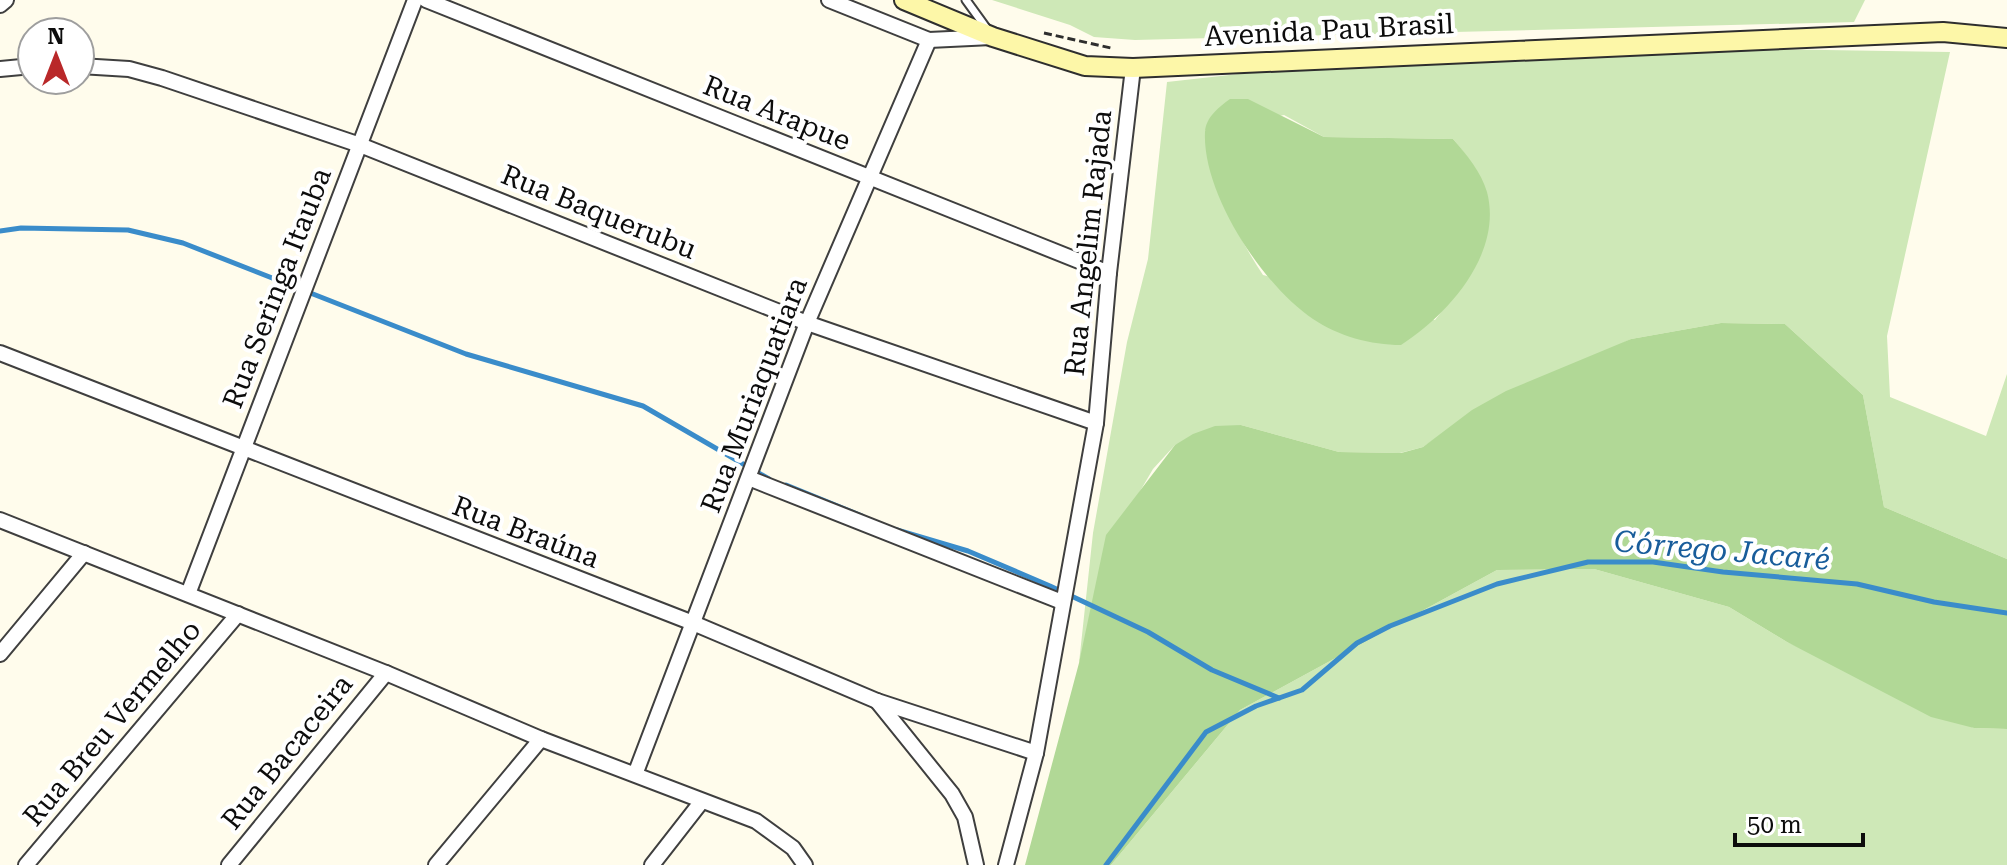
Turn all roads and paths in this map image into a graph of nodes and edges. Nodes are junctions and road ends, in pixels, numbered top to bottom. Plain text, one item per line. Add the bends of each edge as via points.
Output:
1 (6, 0) edge
2 (415, 0) edge
3 (426, 0) edge
4 (829, 0) edge
5 (904, 0) edge
6 (966, 1) edge
7 (0, 5) edge
8 (993, 37) junction
9 (2007, 38) edge
10 (929, 40) junction
11 (96, 68) edge
12 (1133, 68) junction
13 (360, 145) junction
14 (870, 178) junction
15 (1109, 273) junction
16 (807, 323) junction
17 (0, 353) edge
18 (1096, 423) junction
19 (242, 450) junction
20 (753, 471) junction
21 (0, 520) edge
22 (84, 553) junction
23 (188, 594) junction
24 (1064, 594) junction
25 (238, 614) junction
26 (693, 623) junction
27 (0, 654) edge
28 (386, 673) junction
29 (877, 701) junction
30 (541, 739) junction
31 (1036, 753) junction
32 (636, 772) junction
33 (702, 801) junction
34 (26, 865) edge
35 (229, 865) edge
36 (436, 865) edge
37 (652, 865) edge
38 (805, 865) edge
39 (976, 865) edge
40 (1006, 865) edge

1 - 7 street
2 - 13 street, Rua Seringa Itauba
3 - 14 street, Rua Arapue
4 - 10 street, Avenida Pau Brasil
5 - 8 main road, Avenida Pau Brasil
6 - 8 lane
8 - 10 street, Avenida Pau Brasil
8 - 12 main road, Avenida Pau Brasil via 1085,66
9 - 12 main road, Avenida Pau Brasil via 1896,33
10 - 14 street, Rua Muriaquatiara
11 - 13 street, Rua Baquerubu via 140,72
12 - 15 street, Rua Angelim Rajada
13 - 16 street, Rua Baquerubu
13 - 19 street, Rua Seringa Itauba
14 - 15 street, Rua Arapue
14 - 16 street, Rua Muriaquatiara
15 - 18 street, Rua Angelim Rajada
16 - 18 street, Rua Baquerubu
16 - 20 street, Rua Muriaquatiara
17 - 19 street, Rua Braúna
18 - 24 street, Rua Angelim Rajada
19 - 23 street, Rua Seringa Itauba
19 - 26 street, Rua Braúna
20 - 24 street
20 - 26 street, Rua Muriaquatiara
21 - 22 street
22 - 23 street
22 - 27 street
23 - 25 street
24 - 31 street
25 - 28 street
25 - 34 street, Rua Breu Vermelho
26 - 29 street, Rua Braúna
26 - 32 street, Rua Muriaquatiara
28 - 30 street
28 - 35 street, Rua Bacaceira
29 - 31 street, Rua Braúna
29 - 39 street via 952,794 965,817
30 - 32 street
30 - 36 street
31 - 40 street
32 - 33 street
33 - 37 street
33 - 38 street via 756,821 793,848

